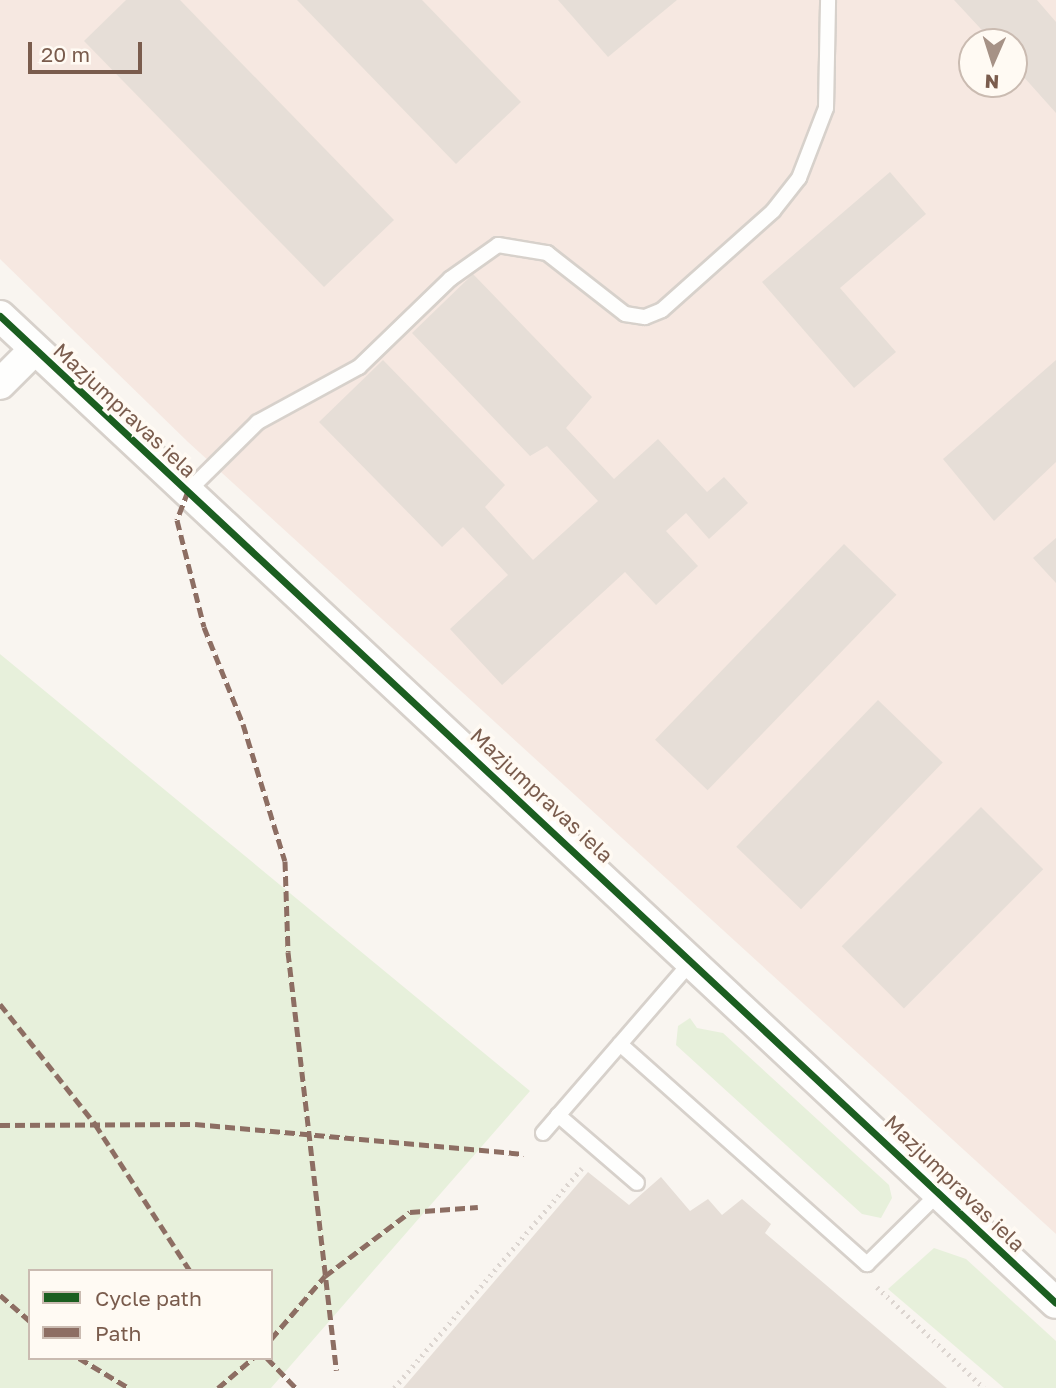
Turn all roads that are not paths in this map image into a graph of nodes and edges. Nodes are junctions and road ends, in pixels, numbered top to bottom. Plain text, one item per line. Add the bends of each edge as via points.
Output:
1 (828, 0) edge
2 (0, 316) edge
3 (34, 350) junction
4 (0, 384) edge
5 (188, 491) junction
6 (694, 960) junction
7 (620, 1044) junction
8 (558, 1115) junction
9 (543, 1133) dead end
10 (637, 1183) dead end
11 (939, 1193) junction
12 (1056, 1303) edge

1 - 5 lane via 825,108 799,178 773,211 662,310 645,317 625,314 547,253 498,245 450,279 359,368 258,422
2 - 3 street, Mazjumpravas iela
3 - 4 street
3 - 5 street, Mazjumpravas iela
5 - 6 street, Mazjumpravas iela
6 - 7 lane
6 - 11 street, Mazjumpravas iela
7 - 8 lane
7 - 11 lane via 867,1264
8 - 9 lane
8 - 10 lane
11 - 12 street, Mazjumpravas iela

